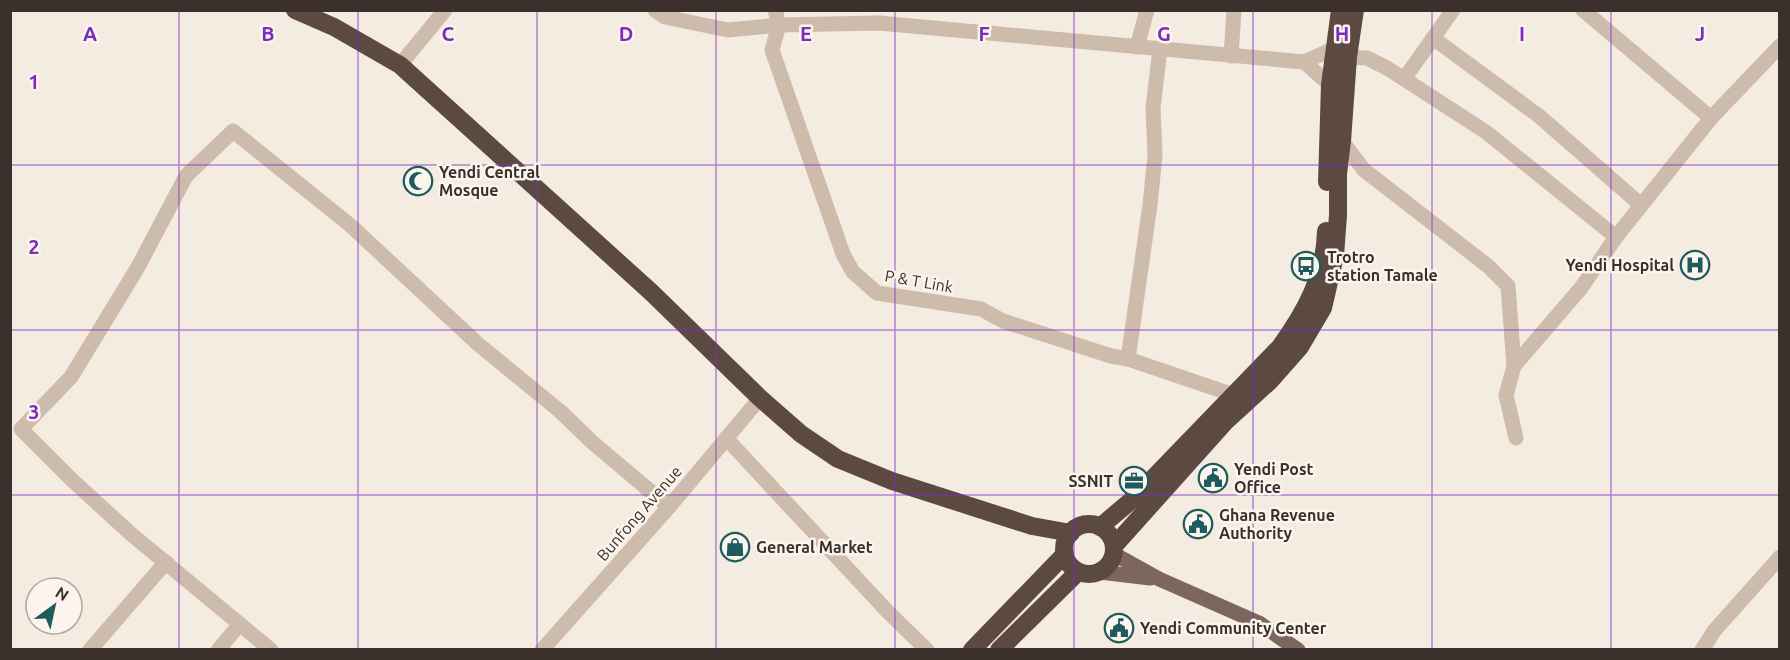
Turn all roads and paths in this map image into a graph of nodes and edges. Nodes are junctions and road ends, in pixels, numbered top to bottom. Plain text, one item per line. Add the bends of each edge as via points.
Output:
1 (295, 10) edge
2 (445, 10) edge
3 (655, 10) edge
4 (1147, 10) edge
5 (1234, 10) edge
6 (1340, 10) edge
7 (1355, 10) edge
8 (1453, 10) edge
9 (1583, 10) edge
10 (777, 18) edge
11 (1433, 38) junction
12 (1779, 46) edge
13 (1137, 47) junction
14 (1160, 49) junction
15 (1338, 54) junction
16 (1231, 56) junction
17 (1304, 62) junction
18 (400, 65) junction
19 (1404, 79) junction
20 (1330, 85) junction
21 (1711, 118) junction
22 (1342, 141) junction
23 (1641, 205) junction
24 (1616, 237) junction
25 (1128, 359) junction
26 (1514, 366) junction
27 (1234, 395) junction
28 (760, 398) junction
29 (726, 438) junction
30 (1516, 438) dead end
31 (669, 507) junction
32 (1100, 527) junction
33 (1066, 544) junction
34 (1114, 550) junction
35 (1779, 558) edge
36 (166, 562) junction
37 (1078, 572) junction
38 (1100, 572) junction
39 (1159, 579) junction
40 (240, 624) junction
41 (90, 650) edge
42 (218, 650) edge
43 (271, 650) edge
44 (542, 650) edge
45 (927, 650) edge
46 (972, 650) edge
47 (999, 650) edge
48 (1298, 650) edge
49 (1702, 650) edge

1 - 18 highway via 334,27
2 - 18 street
3 - 10 street via 665,17 728,30
4 - 13 street
5 - 16 street
6 - 15 highway
7 - 15 highway
8 - 11 street
9 - 21 street
10 - 13 street via 879,23
10 - 25 street, P & T Link via 772,50 843,254 853,272 877,293 981,309 1003,321
11 - 19 street
11 - 23 street via 1539,116
12 - 21 street
13 - 14 street
14 - 16 street
14 - 25 street via 1153,108 1155,155 1150,205
15 - 17 street
15 - 19 street via 1367,58
15 - 20 highway
15 - 22 highway
16 - 17 street
17 - 20 street
18 - 28 highway via 651,292
19 - 24 street via 1486,132
20 - 27 highway via 1325,241 1312,295 1280,347
21 - 23 street
22 - 26 street via 1364,170 1509,286
22 - 34 highway via 1335,256 1323,308 1300,347 1226,421
23 - 24 street
24 - 26 street via 1581,288
25 - 27 street, P & T Link
26 - 30 street via 1506,395
27 - 32 highway via 1134,499
28 - 29 street, Bunfong Avenue
28 - 33 highway via 801,434 838,459 892,481 1032,526
29 - 31 street, Bunfong Avenue
29 - 45 street
31 - 36 street via 478,344 350,225 233,131 186,176 138,267 71,377 21,429 72,480
31 - 44 street, Bunfong Avenue
32 - 33 highway via 1085,525
32 - 34 highway via 1107,532
33 - 37 highway via 1072,567
33 - 46 highway
34 - 38 highway via 1107,568
34 - 39 main road
35 - 49 street
36 - 40 street
36 - 41 street
37 - 38 highway
37 - 47 highway
38 - 39 main road
39 - 48 main road via 1259,623
40 - 42 street
40 - 43 street

